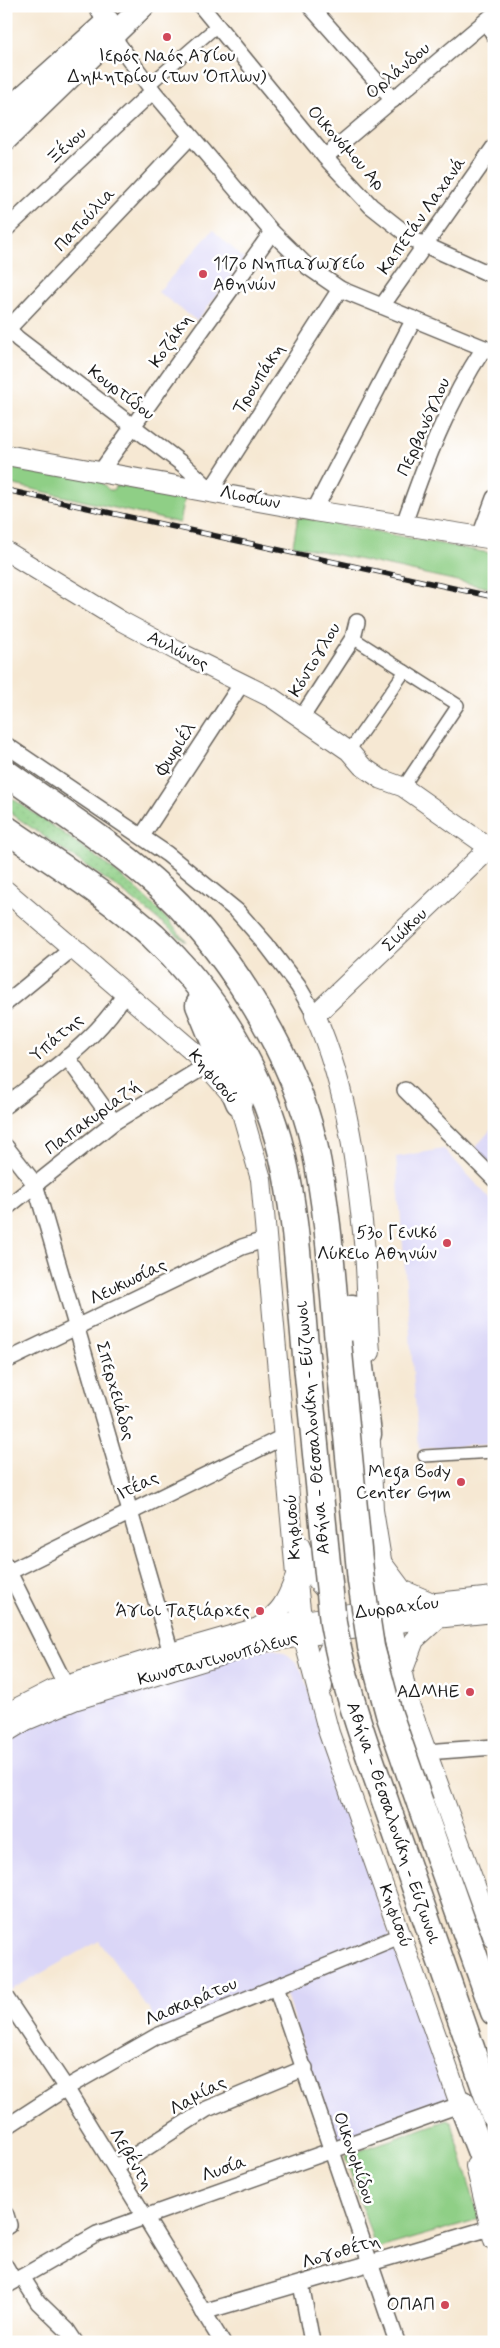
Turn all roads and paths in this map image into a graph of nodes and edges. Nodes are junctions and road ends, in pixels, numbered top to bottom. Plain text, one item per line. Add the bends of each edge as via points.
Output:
1 (123, 6) edge
2 (143, 6) edge
3 (201, 6) edge
4 (310, 6) edge
5 (490, 17) edge
6 (105, 22) edge
7 (217, 26) junction
8 (494, 35) edge
9 (151, 88) junction
10 (393, 100) junction
11 (6, 112) edge
12 (190, 137) junction
13 (6, 139) edge
14 (494, 147) edge
15 (325, 157) junction
16 (6, 229) edge
17 (272, 232) junction
18 (423, 245) junction
19 (494, 276) edge
20 (340, 289) junction
21 (382, 306) junction
22 (414, 319) junction
23 (7, 328) edge
24 (489, 350) edge
25 (134, 426) junction
26 (6, 454) edge
27 (102, 471) junction
28 (211, 490) junction
29 (494, 498) edge
30 (314, 511) junction
31 (404, 524) junction
32 (487, 537) edge
33 (6, 551) edge
34 (357, 622) dead end
35 (353, 638) junction
36 (405, 671) junction
37 (242, 683) junction
38 (302, 717) junction
39 (6, 745) edge
40 (349, 750) junction
41 (6, 773) edge
42 (404, 787) junction
43 (6, 829) edge
44 (142, 836) junction
45 (492, 848) edge
46 (7, 892) edge
47 (202, 931) junction
48 (73, 948) junction
49 (170, 955) junction
50 (125, 993) junction
51 (6, 1003) edge
52 (315, 1015) junction
53 (67, 1056) junction
54 (207, 1065) junction
55 (405, 1090) dead end
56 (238, 1102) junction
57 (6, 1105) edge
58 (114, 1122) junction
59 (6, 1147) edge
60 (494, 1179) edge
61 (35, 1184) junction
62 (6, 1208) edge
63 (267, 1239) junction
64 (77, 1327) junction
65 (6, 1361) edge
66 (368, 1434) junction
67 (286, 1436) junction
68 (494, 1452) edge
69 (424, 1456) dead end
70 (130, 1511) junction
71 (376, 1526) junction
72 (293, 1530) junction
73 (383, 1564) junction
74 (7, 1569) edge
75 (296, 1575) junction
76 (494, 1597) edge
77 (436, 1611) junction
78 (494, 1612) edge
79 (352, 1613) junction
80 (390, 1615) junction
81 (302, 1628) junction
82 (340, 1631) junction
83 (263, 1635) junction
84 (170, 1653) junction
85 (311, 1669) junction
86 (402, 1672) junction
87 (70, 1693) junction
88 (408, 1702) junction
89 (6, 1714) edge
90 (325, 1716) junction
91 (6, 1732) edge
92 (494, 1746) edge
93 (426, 1752) junction
94 (402, 1935) junction
95 (494, 1938) edge
96 (276, 1987) junction
97 (6, 1998) edge
98 (494, 2012) edge
99 (304, 2068) junction
100 (66, 2088) junction
101 (462, 2104) junction
102 (494, 2114) edge
103 (6, 2127) edge
104 (331, 2150) junction
105 (114, 2168) junction
106 (494, 2186) edge
107 (6, 2215) edge
108 (145, 2217) junction
109 (6, 2227) edge
110 (492, 2234) edge
111 (370, 2262) junction
112 (6, 2267) edge
113 (14, 2282) edge
114 (301, 2284) junction
115 (203, 2312) junction
116 (75, 2342) edge
117 (222, 2342) edge
118 (312, 2342) edge
119 (397, 2342) edge

1 - 6 main road
2 - 6 main road
3 - 7 street, Οικονόμου Αρ
4 - 10 street
5 - 8 street
5 - 10 street, Ορλάνδου
6 - 9 street
6 - 11 main road
6 - 13 main road
7 - 9 street
7 - 15 street, Οικονόμου Αρ
9 - 12 street
9 - 16 street, Ξένου
10 - 15 street, Ορλάνδου
12 - 17 street
12 - 23 street, Παπούλια
14 - 18 street, Καπετάν Λαχανά
15 - 18 street, Οικονόμου Αρ via 371,206
17 - 20 street via 308,267
17 - 25 street, Κοζάκη
18 - 19 street, Οικονόμου Αρ
18 - 21 street, Καπετάν Λαχανά
20 - 21 street
20 - 28 street, Τρουπάκη
21 - 22 street
22 - 24 street
22 - 30 street
23 - 25 street, Κουρτίδου
24 - 31 street, Περβανόγλου via 452,404
25 - 27 street, Κοζάκη
25 - 28 street, Κουρτίδου
26 - 27 main road, Λιοσίων
27 - 28 main road, Λιοσίων
28 - 30 main road, Λιοσίων
29 - 32 street
30 - 31 main road, Λιοσίων
31 - 32 main road, Λιοσίων
33 - 37 street, Αυλώνος via 121,621
34 - 35 street, Κόντογλου
35 - 36 street
35 - 38 street, Κόντογλου
36 - 40 street
36 - 42 street via 458,705
37 - 38 street, Αυλώνος
37 - 44 street, Φωριέλ
38 - 40 street, Αυλώνος
39 - 44 street
40 - 42 street, Αυλώνος via 362,766 381,779
41 - 47 highway, Αθήνα - Θεσσαλονίκη - Εύζωνοι via 152,880
42 - 45 street, Αυλώνος
43 - 49 highway, Αθήνα - Θεσσαλονίκη - Εύζωνοι via 111,904 152,936
44 - 52 street via 237,911 298,986
45 - 52 main road, Σιώκου
46 - 48 main road, Κηφισού
47 - 66 highway via 247,973 280,1015 321,1107 335,1160 344,1215
47 - 98 highway, Αθήνα - Θεσσαλονίκη - Εύζωνοι, bridge via 260,1015 292,1078 314,1142 326,1214 361,1581 371,1648 389,1714
48 - 50 main road, Κηφισού
48 - 51 street
49 - 56 highway via 201,1008
49 - 102 highway, Αθήνα - Θεσσαλονίκη - Εύζωνοι, bridge via 194,979 232,1033 261,1091 282,1154 293,1218 328,1587 339,1656 357,1721
50 - 53 street, Υπάτης via 115,1010
50 - 54 main road, Κηφισού
52 - 66 main road via 339,1081 356,1178 365,1254 372,1382
53 - 57 street, Υπάτης
53 - 58 street
54 - 56 main road, Κηφισού
54 - 58 street, Παπακυριαζή
55 - 60 street
56 - 63 main road, Κηφισού via 261,1179
58 - 61 street, Παπακυριαζή
59 - 61 street, Σπερχειάδος
61 - 62 street, Παπακυριαζή
61 - 64 street, Σπερχειάδος
63 - 64 street, Λευκωσίας via 242,1247
63 - 67 main road, Κηφισού
64 - 65 street, Λευκωσίας
64 - 70 street, Σπερχειάδος
66 - 71 main road
67 - 70 street, Ιτέας
67 - 72 main road, Κηφισού
68 - 69 street
70 - 74 street, Ιτέας
70 - 84 street, Σπερχειάδος
71 - 73 main road
71 - 79 main road
72 - 75 main road, Κηφισού
72 - 79 main road via 314,1576 329,1595
73 - 77 main road via 402,1590
73 - 80 main road
74 - 87 street
75 - 81 main road, Κηφισού
75 - 83 main road via 284,1606
76 - 77 main road, Δυρραχίου
77 - 78 main road, Δυρραχίου
77 - 80 main road, Δυρραχίου
77 - 86 main road via 414,1640
79 - 80 main road
79 - 81 main road, Δυρραχίου
79 - 82 main road
80 - 82 main road
80 - 86 main road
81 - 82 main road
81 - 83 main road, Κωνσταντινουπόλεως
81 - 85 main road, Κηφισού
82 - 88 main road via 361,1642 378,1658
82 - 90 main road via 322,1666
83 - 84 main road, Κωνσταντινουπόλεως
83 - 85 main road
83 - 87 main road, Κωνσταντινουπόλεως
84 - 87 main road, Κωνσταντινουπόλεως
85 - 90 main road, Κηφισού
86 - 88 main road
87 - 89 main road, Κωνσταντινουπόλεως via 40,1696
87 - 91 main road, Κωνσταντινουπόλεως
88 - 93 main road
90 - 94 main road, Κηφισού
92 - 93 street
93 - 95 main road
94 - 96 street, Λασκαράτου
94 - 101 main road, Κηφισού
96 - 99 street, Οικονομίδου
96 - 100 street, Λασκαράτου via 157,2036
97 - 100 street, Λεβέντη
99 - 104 street, Οικονομίδου
99 - 105 street, Λαμίας via 207,2109
100 - 103 street, Λασκαράτου
100 - 105 street, Λεβέντη
101 - 104 street, Λυσία
101 - 106 highway
101 - 110 main road, Κηφισού
104 - 108 street, Λυσία
104 - 111 street, Οικονομίδου
105 - 108 street, Λεβέντη
107 - 109 street via 9,2220
108 - 113 street, Λυσία via 97,2234
108 - 115 street, Λεβέντη
110 - 111 street, Λογοθέτη
111 - 114 street, Λογοθέτη
111 - 119 street, Οικονομίδου
112 - 113 street
113 - 116 street via 67,2330
114 - 115 street, Λογοθέτη
114 - 118 street
115 - 117 street, Λεβέντη

